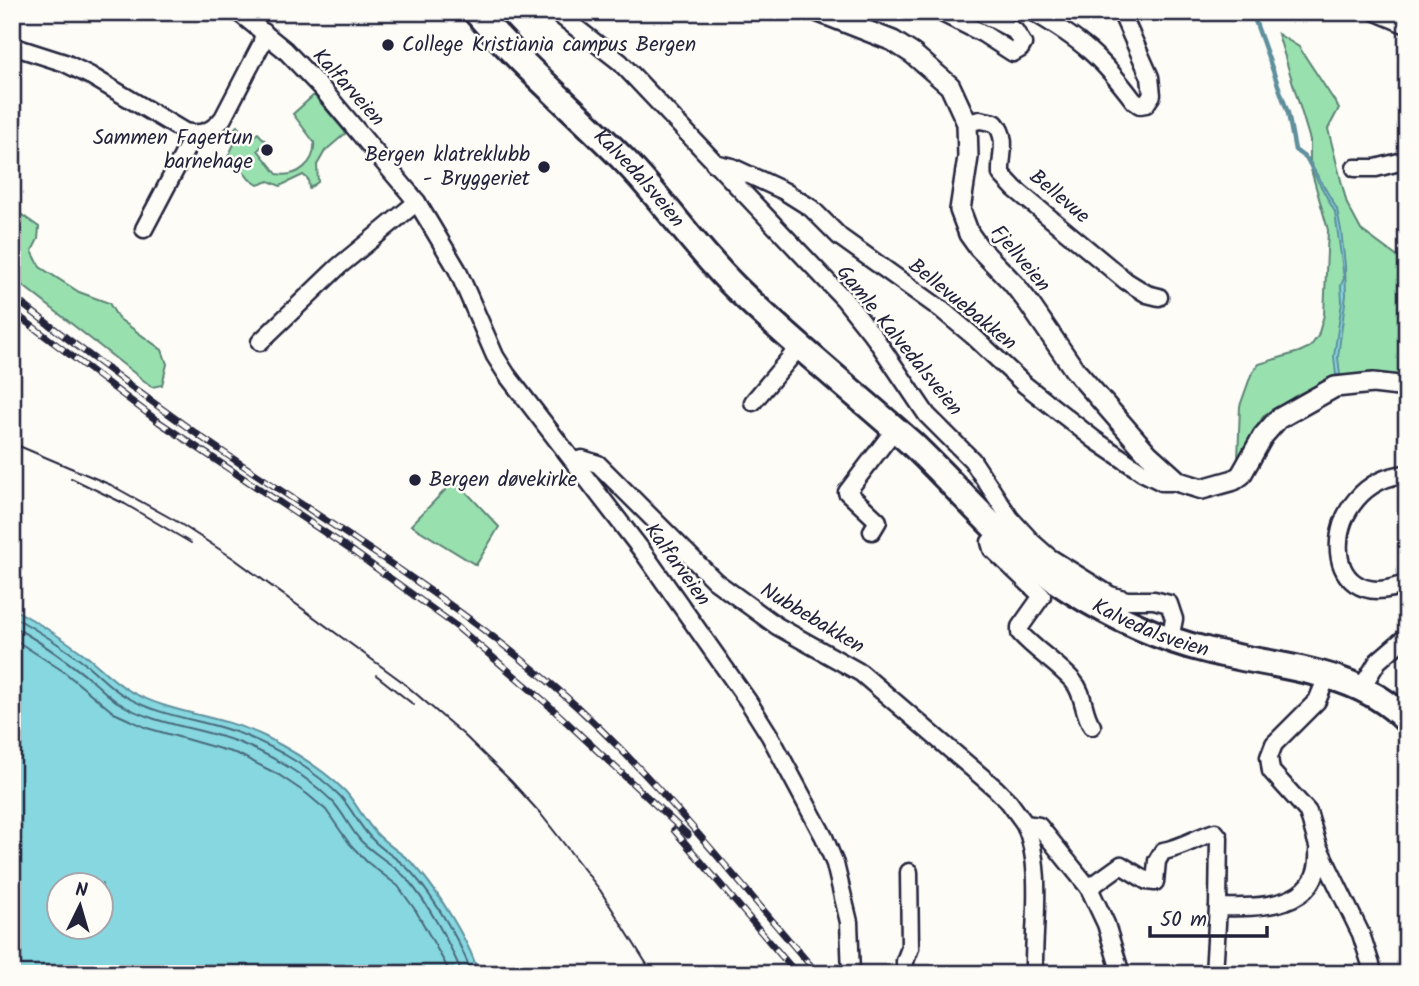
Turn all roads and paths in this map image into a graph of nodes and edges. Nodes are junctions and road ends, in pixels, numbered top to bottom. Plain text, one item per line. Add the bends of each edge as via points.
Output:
1 (238, 12) edge
2 (476, 12) edge
3 (556, 12) edge
4 (819, 12) edge
5 (940, 12) edge
6 (979, 12) edge
7 (1033, 12) edge
8 (1121, 12) edge
9 (1376, 12) edge
10 (1407, 25) edge
11 (264, 32) junction
12 (12, 46) edge
13 (967, 123) junction
14 (194, 134) junction
15 (1407, 160) edge
16 (714, 163) junction
17 (1355, 168) dead end
18 (417, 202) junction
19 (144, 229) dead end
20 (1159, 297) dead end
21 (260, 342) dead end
22 (800, 346) junction
23 (1407, 387) edge
24 (753, 402) dead end
25 (895, 429) junction
26 (575, 461) junction
27 (1407, 474) edge
28 (1179, 482) junction
29 (872, 531) dead end
30 (1000, 531) junction
31 (1407, 583) edge
32 (1407, 636) edge
33 (1170, 639) junction
34 (1327, 677) junction
35 (1362, 687) junction
36 (1405, 715) edge
37 (1092, 726) dead end
38 (1025, 824) junction
39 (1318, 846) junction
40 (909, 872) dead end
41 (1089, 888) junction
42 (1218, 907) junction
43 (851, 974) edge
44 (905, 974) edge
45 (1034, 974) edge
46 (1121, 974) edge
47 (1214, 974) edge
48 (1374, 974) edge

1 - 11 street, Kalfarveien
2 - 22 main road, Kalvedalsveien via 627,163 735,287
3 - 16 street, Gamle Kalvedalsveien via 620,62
4 - 13 street, Fjellveien via 893,41 913,54 950,86
5 - 6 street via 1013,53 1020,49 1023,44 1017,33
7 - 8 street via 1085,45 1110,68 1134,101 1146,104 1152,94 1150,78
9 - 10 street
11 - 14 street via 223,118 210,130
11 - 18 street, Kalfarveien via 323,89
12 - 14 street via 65,63
13 - 20 street, Bellevue via 995,122 1004,139 1001,174 1015,189 1126,281
13 - 28 street, Fjellveien via 968,157 960,209 970,234 1028,302 1074,369 1148,454
14 - 19 street
15 - 17 street
16 - 28 street, Bellevuebakken via 733,167 811,208 840,237 952,318 1025,385 1095,440 1142,472 1162,482
16 - 33 street, Gamle Kalvedalsveien via 844,299 927,415 972,460 1010,518 1032,542 1111,595 1169,604 1174,614
18 - 21 street via 338,267
18 - 26 street, Kalfarveien via 457,269 495,356
22 - 24 street
22 - 25 main road, Kalvedalsveien
23 - 28 street via 1373,383 1335,387 1278,419 1234,480 1202,489
25 - 29 street via 847,492 878,521
25 - 30 main road, Kalvedalsveien
26 - 38 street, Nubbebakken via 582,458 598,464 735,597 861,673 995,788
26 - 43 street, Kalfarveien via 732,679 780,754 835,864 849,922
27 - 31 street via 1372,485 1354,501 1342,521 1337,545 1345,576 1354,583 1375,590
30 - 33 main road, Kalvedalsveien via 1066,587 1107,613
30 - 37 street via 990,542 992,549 1042,596 1020,633 1073,680
32 - 35 street via 1378,662
33 - 34 main road, Kalvedalsveien
34 - 35 main road, Kalvedalsveien
34 - 39 street via 1317,701 1275,744 1269,757 1271,771 1308,812
35 - 36 main road, Kalvedalsveien
38 - 41 street, Nubbebakken via 1039,826
38 - 45 street, Nubbebakken via 1035,864
39 - 42 street via 1314,880 1304,891 1260,908
39 - 48 street via 1361,934
40 - 44 street via 910,948
41 - 42 street via 1121,865 1154,882 1163,851 1216,832
41 - 46 street, Nubbebakken
42 - 47 street

